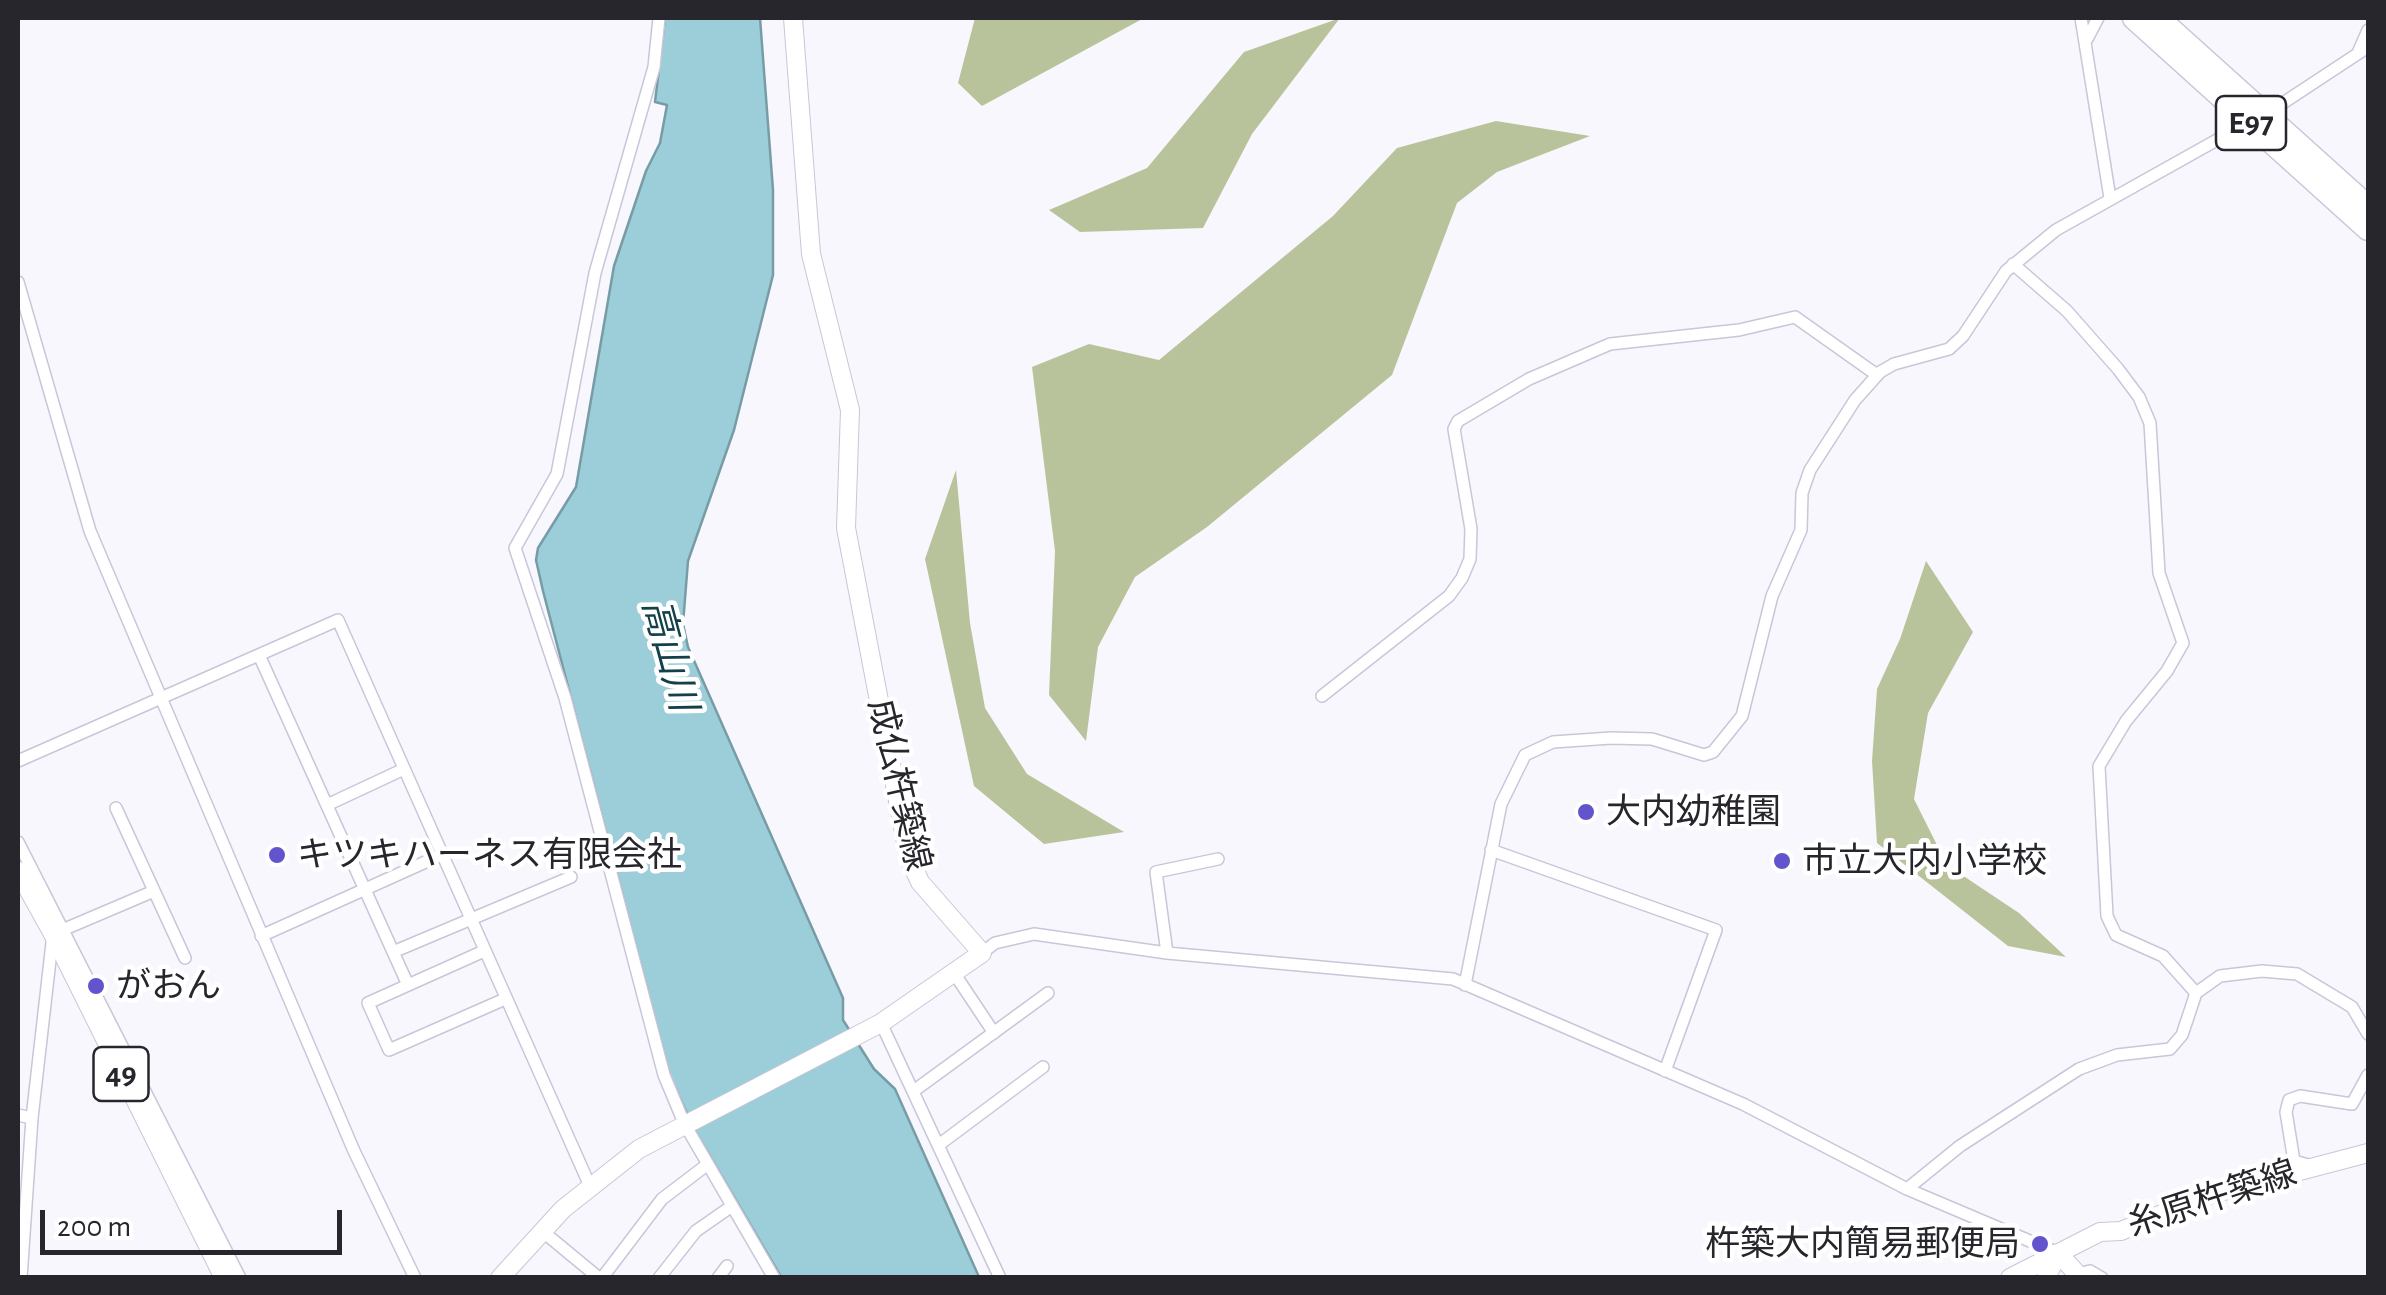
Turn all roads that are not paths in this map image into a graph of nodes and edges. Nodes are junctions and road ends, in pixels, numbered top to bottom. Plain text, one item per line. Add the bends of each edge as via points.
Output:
1 (659, 18) edge
2 (793, 18) edge
3 (2081, 18) edge
4 (2098, 18) edge
5 (2134, 18) edge
6 (2158, 18) edge
7 (2368, 30) edge
8 (2087, 38) junction
9 (2363, 51) edge
10 (2110, 198) junction
11 (2368, 207) edge
12 (2368, 228) edge
13 (2012, 264) junction
14 (18, 282) edge
15 (1877, 375) junction
16 (259, 655) junction
17 (1322, 696) dead end
18 (159, 700) junction
19 (18, 761) edge
20 (404, 769) junction
21 (327, 805) junction
22 (116, 808) dead end
23 (18, 842) edge
24 (1491, 850) junction
25 (441, 855) junction
26 (1218, 859) dead end
27 (18, 871) edge
28 (571, 877) dead end
29 (365, 890) junction
30 (154, 891) junction
31 (471, 922) junction
32 (58, 932) junction
33 (261, 936) junction
34 (484, 951) junction
35 (394, 952) junction
36 (1167, 952) junction
37 (982, 953) junction
38 (185, 958) dead end
39 (954, 974) junction
40 (408, 985) junction
41 (1466, 985) junction
42 (1048, 993) dead end
43 (2196, 993) junction
44 (506, 999) junction
45 (881, 1023) junction
46 (994, 1032) junction
47 (2368, 1034) edge
48 (1043, 1068) dead end
49 (1665, 1071) junction
50 (2368, 1075) edge
51 (915, 1090) junction
52 (18, 1116) edge
53 (32, 1118) junction
54 (684, 1124) junction
55 (940, 1144) junction
56 (2368, 1152) edge
57 (708, 1164) junction
58 (2312, 1166) junction
59 (590, 1186) junction
60 (1907, 1188) junction
61 (732, 1206) junction
62 (541, 1230) junction
63 (2058, 1253) junction
64 (726, 1266) dead end
65 (2048, 1276) edge
66 (2079, 1276) edge
67 (2013, 1277) edge
68 (21, 1278) edge
69 (224, 1278) edge
70 (240, 1278) edge
71 (415, 1278) edge
72 (500, 1278) edge
73 (601, 1278) edge
74 (659, 1278) edge
75 (718, 1278) edge
76 (774, 1278) edge
77 (1000, 1278) edge
78 (2102, 1278) edge

1 - 54 street via 649,86 595,274 557,474 515,548 566,698 664,1076
2 - 37 main road, 成仏杵築線 via 811,254 850,410 846,528 909,858 920,882
3 - 8 street
4 - 8 street
5 - 12 highway, E97
6 - 11 highway, E97
7 - 9 street
8 - 10 street
9 - 10 street, bridge
10 - 13 street
13 - 15 street via 1949,349
13 - 43 street via 2118,368 2150,424 2160,573 2183,639 2179,655 2099,766 2107,916 2116,936 2163,956
14 - 18 street via 81,506
15 - 17 street via 1795,317 1610,344 1529,378 1454,428 1472,529 1462,578
15 - 24 street via 1810,470 1794,552 1772,596 1742,716 1730,735 1704,755 1652,740 1612,738 1532,750 1506,790
16 - 18 street
16 - 20 street via 338,620
16 - 21 street
18 - 19 street
18 - 33 street
20 - 21 street
20 - 25 street
21 - 29 street
22 - 30 street
23 - 32 street
24 - 41 street
24 - 49 street via 1716,930
25 - 29 street
25 - 31 street
26 - 36 street via 1156,872
27 - 32 main road, 49
28 - 31 street
29 - 33 street
29 - 35 street
30 - 32 street
30 - 38 street
31 - 34 street
31 - 35 street
32 - 53 street
32 - 69 main road, 49
32 - 70 street
33 - 71 street
34 - 40 street
34 - 44 street
35 - 40 street
36 - 37 street via 1034,934
36 - 41 street
37 - 39 main road
39 - 45 main road
39 - 46 street
40 - 44 street via 368,1003 388,1050
41 - 49 street
42 - 46 street
43 - 47 street via 2220,976 2292,972 2352,1006
43 - 60 street via 2170,1049 2117,1055 2079,1069
44 - 59 street
45 - 51 street
45 - 54 main road
46 - 51 street
48 - 55 street
49 - 60 street
50 - 58 street via 2352,1104 2289,1100 2294,1161
51 - 55 street
52 - 53 street
53 - 68 street
54 - 57 street
54 - 59 main road
55 - 77 street
56 - 58 main road, 糸原杵築線
57 - 61 street
57 - 73 street via 662,1199
58 - 63 main road, 糸原杵築線 via 2208,1195
59 - 62 main road
60 - 63 street
61 - 74 street via 696,1231
61 - 76 street
62 - 72 main road
62 - 73 street
63 - 65 main road
63 - 66 main road
63 - 67 main road, 糸原杵築線
64 - 75 street
66 - 78 street via 2090,1271

